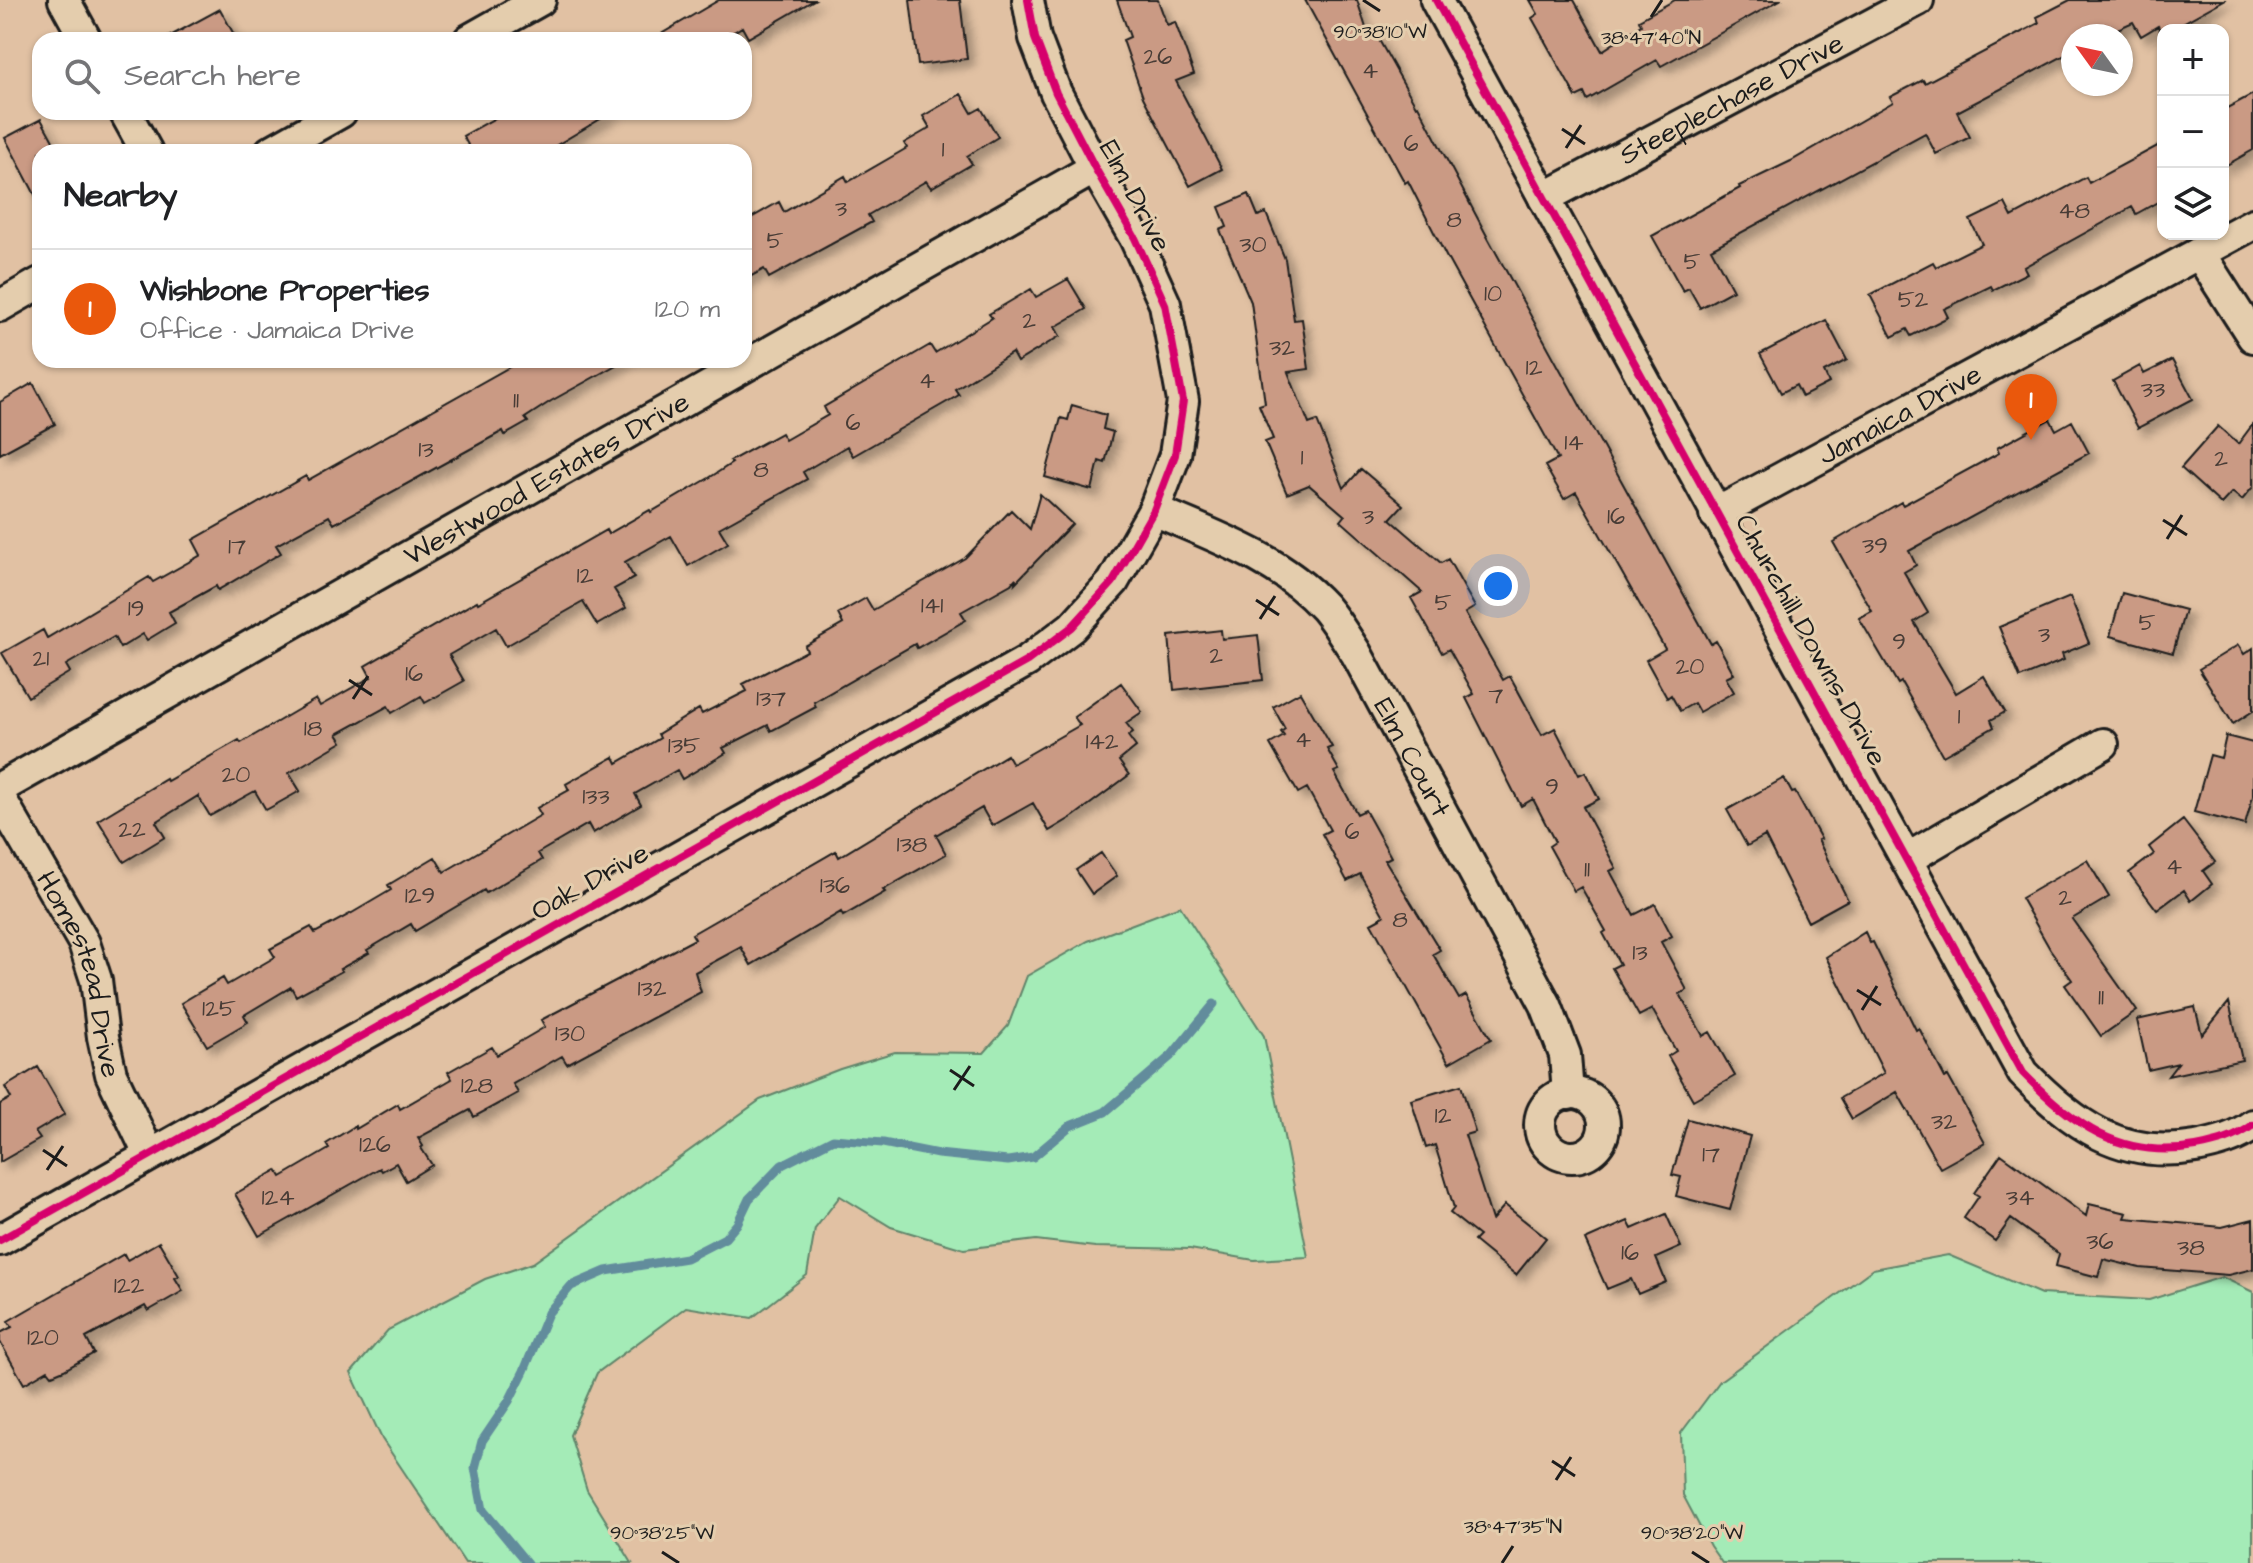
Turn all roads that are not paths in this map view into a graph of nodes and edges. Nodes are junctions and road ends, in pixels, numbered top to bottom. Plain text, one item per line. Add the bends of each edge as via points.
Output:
1 (64, 0) edge
2 (540, 0) edge
3 (1028, 0) edge
4 (1436, 0) edge
5 (1918, 0) edge
6 (82, 32) edge
7 (483, 32) edge
8 (129, 120) edge
9 (327, 120) edge
10 (143, 144) edge
11 (284, 144) edge
12 (1095, 168) junction
13 (1544, 198) junction
14 (2253, 224) edge
15 (2199, 253) junction
16 (32, 288) edge
17 (0, 306) edge
18 (2253, 337) edge
19 (752, 362) edge
20 (742, 368) edge
21 (1154, 510) junction
22 (1715, 514) junction
23 (2103, 744) dead end
24 (0, 788) edge
25 (0, 798) edge
26 (1907, 859) junction
27 (1568, 1094) dead end
28 (2253, 1125) edge
29 (149, 1154) junction
30 (0, 1240) edge

1 - 6 street
2 - 7 street
3 - 12 street, Elm Drive via 1035,38 1056,93
4 - 13 street, Churchill Downs Drive
5 - 13 street, Steeplechase Drive
8 - 10 street
9 - 11 street
12 - 19 street, Westwood Estates Drive
12 - 21 street, Elm Drive via 1165,304 1183,401 1175,455
13 - 22 street, Churchill Downs Drive
14 - 15 street, Jamaica Drive
15 - 18 street
15 - 22 street, Jamaica Drive
16 - 17 street
20 - 24 street, Westwood Estates Drive
21 - 27 street, Elm Court via 1247,550 1293,579 1325,608 1356,653 1546,1005 1565,1055
21 - 29 street, Oak Drive via 1113,582 1072,627 1027,661
22 - 26 street, Churchill Downs Drive
23 - 26 street
25 - 29 street, Homestead Drive via 84,943 96,980 111,1074
26 - 28 street, Churchill Downs Drive via 2023,1073 2057,1108 2100,1135 2141,1149 2215,1144
29 - 30 street, Oak Drive

